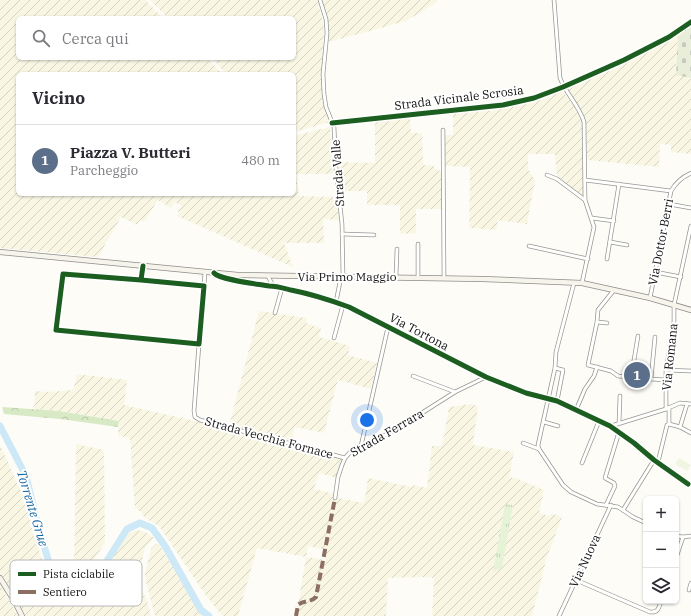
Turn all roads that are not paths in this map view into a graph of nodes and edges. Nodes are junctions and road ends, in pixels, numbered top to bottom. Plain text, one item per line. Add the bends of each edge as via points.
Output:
1 (320, 0) edge
2 (554, 0) edge
3 (691, 22) edge
4 (563, 87) junction
5 (332, 123) junction
6 (443, 130) dead end
7 (691, 173) edge
8 (547, 175) dead end
9 (585, 180) junction
10 (619, 184) junction
11 (671, 191) junction
12 (585, 200) junction
13 (669, 204) junction
14 (691, 208) edge
15 (592, 218) junction
16 (614, 221) junction
17 (691, 226) edge
18 (342, 234) junction
19 (374, 235) dead end
20 (610, 242) junction
21 (418, 244) dead end
22 (627, 245) dead end
23 (529, 246) dead end
24 (397, 249) dead end
25 (0, 252) edge
26 (588, 258) junction
27 (607, 259) dead end
28 (143, 266) junction
29 (205, 272) junction
30 (655, 272) junction
31 (214, 273) junction
32 (268, 276) junction
33 (342, 277) junction
34 (396, 277) junction
35 (418, 277) junction
36 (681, 277) junction
37 (444, 278) junction
38 (141, 280) junction
39 (574, 283) junction
40 (582, 284) junction
41 (204, 286) junction
42 (274, 286) junction
43 (282, 288) junction
44 (614, 290) junction
45 (650, 298) junction
46 (336, 302) junction
47 (342, 305) junction
48 (674, 305) junction
49 (691, 310) edge
50 (275, 313) dead end
51 (597, 322) junction
52 (608, 323) dead end
53 (388, 327) junction
54 (638, 336) dead end
55 (655, 337) dead end
56 (334, 338) dead end
57 (199, 344) junction
58 (554, 368) junction
59 (596, 368) junction
60 (666, 370) junction
61 (691, 371) edge
62 (413, 376) dead end
63 (486, 377) junction
64 (631, 378) junction
65 (651, 378) junction
66 (666, 380) junction
67 (455, 392) junction
68 (620, 396) dead end
69 (548, 399) junction
70 (557, 401) junction
71 (687, 404) junction
72 (691, 404) edge
73 (667, 408) junction
74 (576, 410) junction
75 (599, 421) junction
76 (544, 422) junction
77 (619, 423) junction
78 (669, 424) junction
79 (558, 426) dead end
80 (610, 426) junction
81 (680, 427) junction
82 (619, 432) junction
83 (691, 433) edge
84 (523, 443) dead end
85 (361, 446) junction
86 (539, 449) junction
87 (345, 458) junction
88 (654, 460) junction
89 (658, 462) junction
90 (582, 463) dead end
91 (688, 484) dead end
92 (335, 498) dead end
93 (606, 505) junction
94 (611, 505) junction
95 (623, 510) junction
96 (643, 522) edge
97 (679, 536) edge
98 (691, 536) edge
99 (683, 537) junction
100 (679, 549) edge
101 (0, 578) edge
102 (576, 580) junction
103 (691, 583) edge
104 (689, 590) dead end
105 (10, 594) edge
106 (661, 604) edge
107 (17, 606) edge
108 (22, 616) edge
109 (559, 616) edge

1 - 5 street, Strada Valle via 327,33 324,94
2 - 4 street via 558,64
3 - 4 street, Strada Vicinale Scrosia via 624,60
4 - 5 street, Strada Vicinale Scrosia via 534,98 503,105
4 - 9 street via 584,122
5 - 18 street, Strada Valle
6 - 37 street
7 - 11 street, Via Dottor Berri via 678,180
8 - 12 street via 557,179
9 - 10 street
9 - 12 street
10 - 11 street
10 - 16 street
11 - 13 street, Via Dottor Berri
12 - 15 street
13 - 14 street
13 - 30 street, Via Dottor Berri
15 - 16 street
15 - 26 street via 594,227
16 - 20 street
17 - 36 street, Via Romana
18 - 19 street
18 - 33 street, Strada Valle
20 - 22 street
20 - 27 street
21 - 35 street
23 - 26 street
24 - 34 street
25 - 28 main road, Via Primo Maggio
26 - 40 street
28 - 29 main road, Via Primo Maggio
28 - 38 street
29 - 31 main road, Via Primo Maggio
29 - 41 street, Strada Vecchia Fornace
30 - 36 street
30 - 45 street, Via Dottor Berri
31 - 32 main road, Via Primo Maggio
31 - 42 street, Via Tortona via 227,279
32 - 33 main road, Via Primo Maggio
32 - 42 street
33 - 34 main road, Via Primo Maggio
33 - 46 street, Strada Valle
34 - 35 main road, Via Primo Maggio
35 - 37 main road, Via Primo Maggio
36 - 48 street, Via Romana
37 - 39 main road, Via Primo Maggio
38 - 41 street
38 - 57 street via 63,274 56,330
39 - 40 main road, Via Primo Maggio
39 - 58 street
40 - 44 main road, Via Primo Maggio
41 - 57 street, Strada Vecchia Fornace
42 - 43 street, Via Tortona
43 - 46 street, Via Tortona
43 - 50 street
44 - 45 main road, Via Primo Maggio
44 - 51 street via 598,310
45 - 48 main road, Via Primo Maggio
46 - 47 street, Via Tortona
47 - 53 street, Via Tortona
47 - 56 street
48 - 49 main road, Via Primo Maggio
48 - 60 street, Via Romana
51 - 52 street
51 - 59 street via 588,365
53 - 63 street, Via Tortona
53 - 85 street
54 - 64 street
55 - 65 street
57 - 87 street, Strada Vecchia Fornace via 195,418
58 - 69 street
58 - 70 street via 563,370
59 - 64 street
59 - 74 street
60 - 61 street
60 - 66 street, Via Romana
62 - 67 street
63 - 67 street, Strada Ferrara
63 - 69 street, Via Tortona
64 - 65 street
65 - 66 street
66 - 73 street, Via Romana
67 - 85 street, Strada Ferrara via 392,432
68 - 77 street
69 - 70 street, Via Tortona
69 - 76 street
70 - 74 street, Via Tortona
71 - 72 street
71 - 73 street via 680,403
71 - 81 street
73 - 77 street
73 - 78 street, Via Romana
74 - 75 street, Via Tortona
75 - 80 street, Via Tortona
75 - 90 street
76 - 79 street
76 - 86 street
77 - 80 street
78 - 81 street
78 - 89 street, Via Romana
80 - 82 street, Via Tortona
81 - 83 street
82 - 88 street, Via Tortona
82 - 93 street via 605,478 614,483
84 - 86 street
85 - 87 street, Strada Ferrara via 352,450
86 - 93 street via 563,485 571,492
87 - 92 street, Strada Ferrara via 338,477
88 - 89 street, Via Tortona
88 - 95 street
89 - 91 street, Via Tortona
93 - 94 street
94 - 95 street
94 - 102 street, Via Nuova
95 - 96 street
97 - 99 street
98 - 99 street
99 - 100 street
101 - 105 main road
102 - 106 street via 650,612 658,610
102 - 109 street, Via Nuova
103 - 104 street
107 - 108 main road

